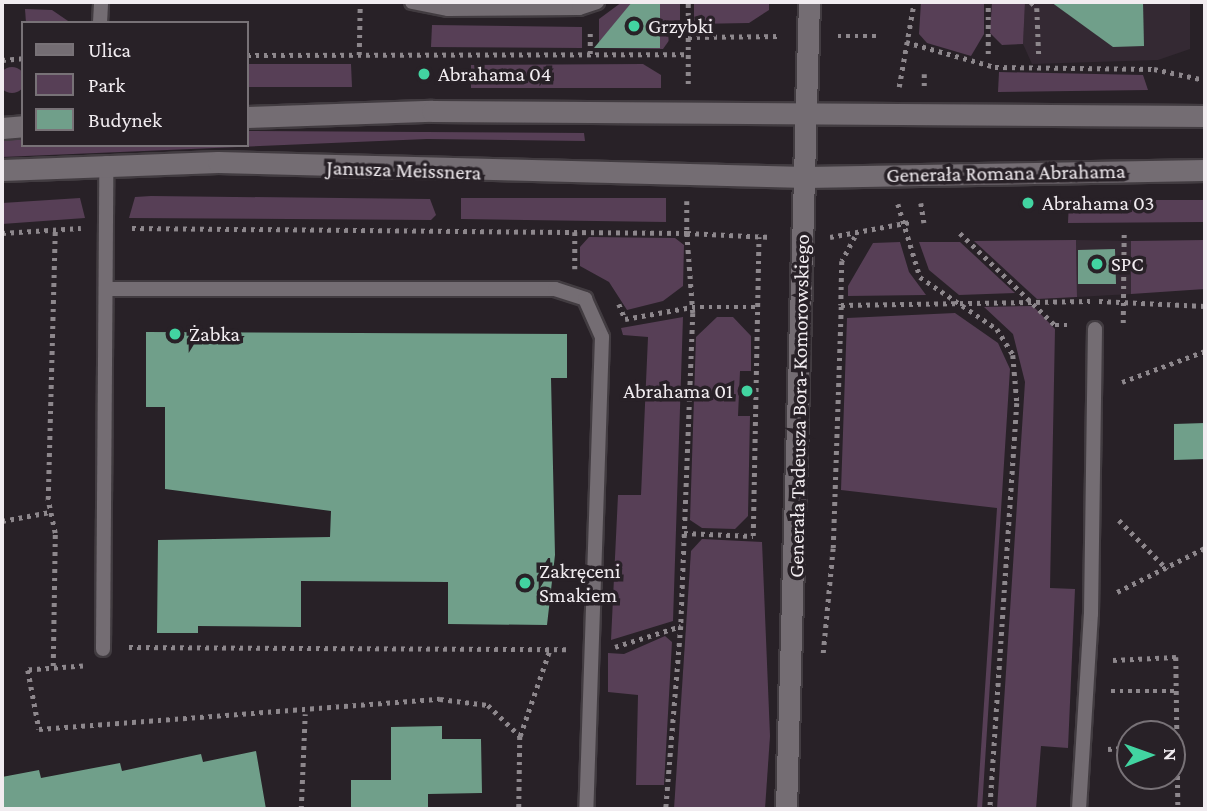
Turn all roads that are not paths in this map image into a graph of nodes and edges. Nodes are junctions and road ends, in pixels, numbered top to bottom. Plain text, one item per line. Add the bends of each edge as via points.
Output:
1 (101, 2) edge
2 (412, 2) edge
3 (597, 2) edge
4 (809, 2) edge
5 (100, 21) edge
6 (807, 112) junction
7 (1205, 116) edge
8 (248, 117) edge
9 (21, 126) edge
10 (2, 128) edge
11 (106, 163) junction
12 (2, 170) edge
13 (1205, 170) edge
14 (806, 177) junction
15 (106, 289) junction
16 (1095, 329) road end
17 (103, 649) dead end
18 (586, 809) edge
19 (786, 809) edge
20 (1079, 809) edge

1 - 5 lane
2 - 3 lane via 448,9 579,8
4 - 6 street, Generała Tadeusza Bora-Komorowskiego
6 - 7 street
6 - 8 street
6 - 14 street, Generała Tadeusza Bora-Komorowskiego
9 - 10 street
11 - 12 street, Janusza Meissnera
11 - 14 street, Janusza Meissnera
11 - 15 lane
13 - 14 street, Generała Romana Abrahama
14 - 19 street, Generała Tadeusza Bora-Komorowskiego
15 - 17 lane
15 - 18 lane via 555,289 585,299 602,337
16 - 20 lane via 1091,614

